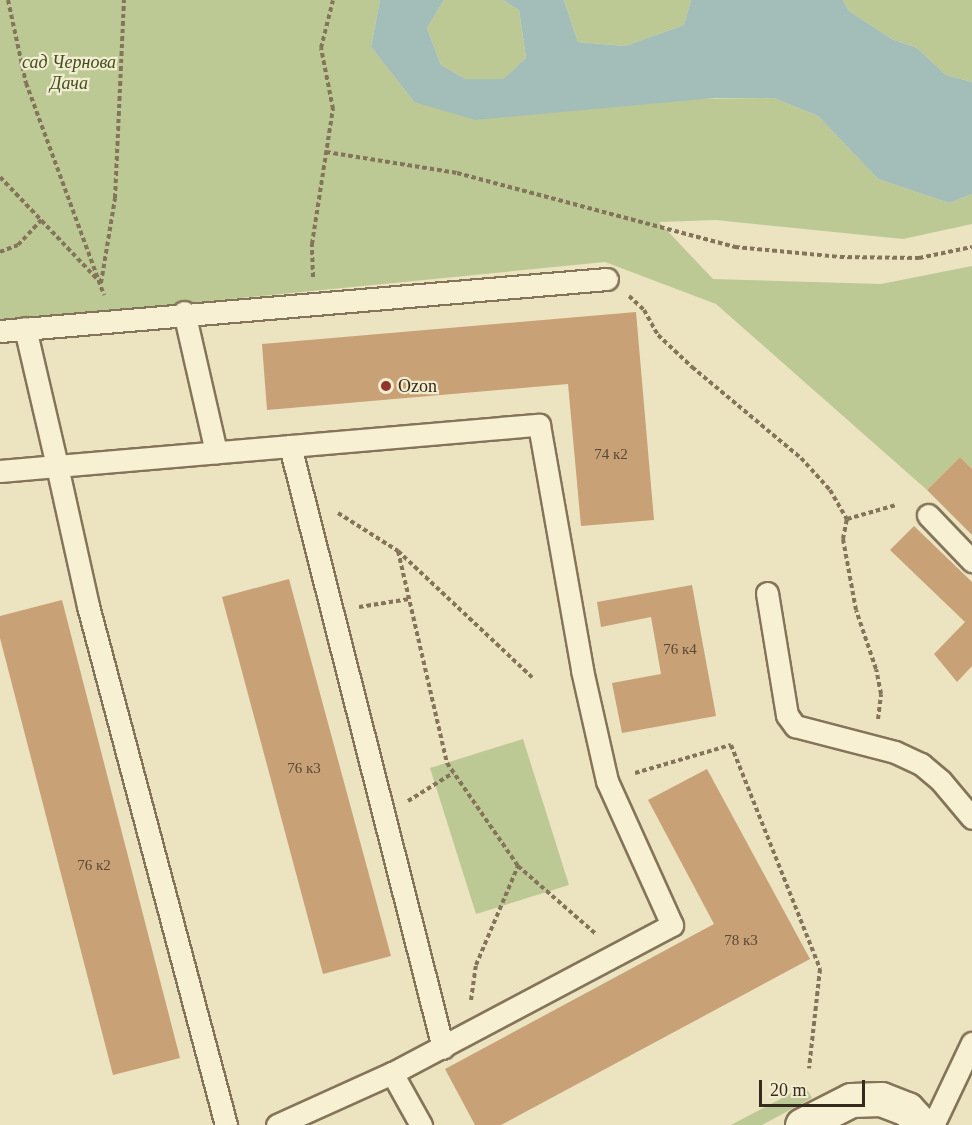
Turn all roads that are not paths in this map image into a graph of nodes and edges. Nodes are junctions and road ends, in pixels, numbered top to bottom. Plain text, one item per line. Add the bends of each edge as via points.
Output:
1 (608, 279) road end
2 (184, 312) junction
3 (25, 328) junction
4 (0, 331) edge
5 (290, 446) junction
6 (216, 452) junction
7 (57, 466) junction
8 (0, 471) edge
9 (928, 515) dead end
10 (972, 561) edge
11 (767, 593) dead end
12 (972, 818) edge
13 (972, 1043) edge
14 (443, 1048) junction
15 (392, 1073) junction
16 (226, 1125) edge
17 (277, 1125) edge
18 (421, 1125) edge
19 (802, 1125) edge
20 (922, 1125) edge
21 (933, 1125) edge

1 - 2 lane
2 - 3 lane
2 - 6 lane
3 - 4 lane
3 - 7 lane
5 - 6 lane
5 - 14 lane
5 - 14 lane via 539,425 582,670 607,781 672,925
6 - 7 lane
7 - 8 lane
7 - 16 lane via 88,606
9 - 10 lane
11 - 12 lane via 788,715 795,726 872,746 921,764
13 - 21 lane
14 - 15 lane
15 - 17 lane
15 - 18 lane
19 - 20 street via 851,1100 881,1099 907,1109

